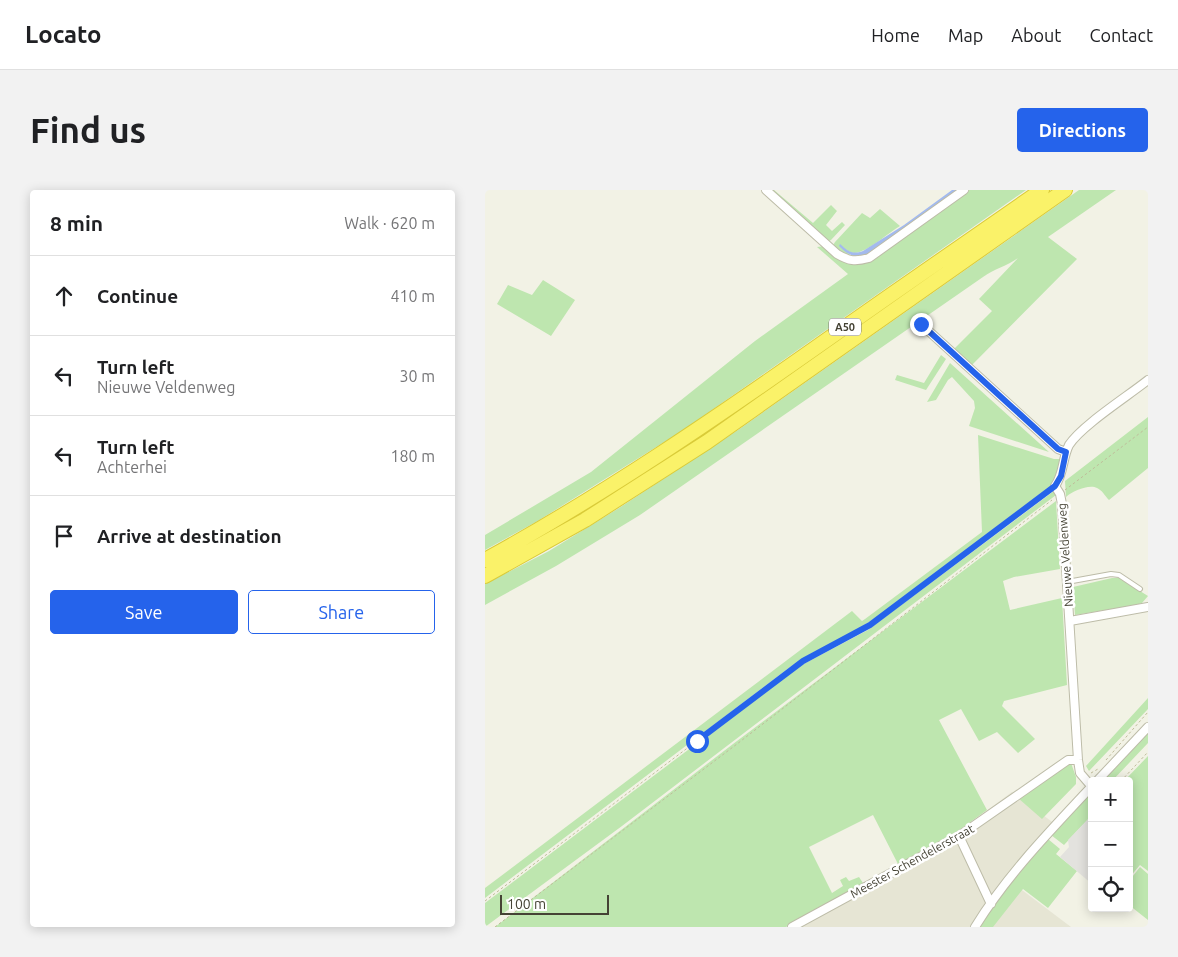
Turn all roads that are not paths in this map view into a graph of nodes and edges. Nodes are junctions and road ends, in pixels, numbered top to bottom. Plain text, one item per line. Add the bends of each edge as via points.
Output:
1 (766, 190) edge
2 (964, 190) edge
3 (1041, 190) edge
4 (1065, 190) edge
5 (921, 324) dead end
6 (1148, 380) edge
7 (1066, 452) junction
8 (485, 560) edge
9 (485, 576) edge
10 (1067, 582) junction
11 (1140, 589) dead end
12 (1148, 607) edge
13 (1070, 621) junction
14 (1148, 726) edge
15 (1078, 760) junction
16 (1098, 777) edge
17 (1088, 782) edge
18 (1088, 790) edge
19 (959, 836) junction
20 (991, 904) junction
21 (803, 924) edge
22 (792, 927) edge
23 (975, 927) edge

1 - 2 street via 849,261 869,258
3 - 8 highway, A50 via 648,464
4 - 9 highway, A50 via 707,442 585,520
5 - 7 street via 1058,449
6 - 7 street, Nieuwe Veldenweg via 1077,434
7 - 10 street, Nieuwe Veldenweg via 1061,476 1055,486 1062,504
10 - 11 lane via 1111,574 1119,575
10 - 13 street, Nieuwe Veldenweg
12 - 13 street, Nieuwe Veldenweg
13 - 15 street, Nieuwe Veldenweg
14 - 16 street
15 - 17 street, Nieuwe Veldenweg via 1082,776
15 - 19 street, Meester Schendelerstraat via 1068,760
18 - 20 street
19 - 20 street
19 - 21 street, Meester Schendelerstraat
20 - 23 street
21 - 22 street, Meester Schendelerstraat

